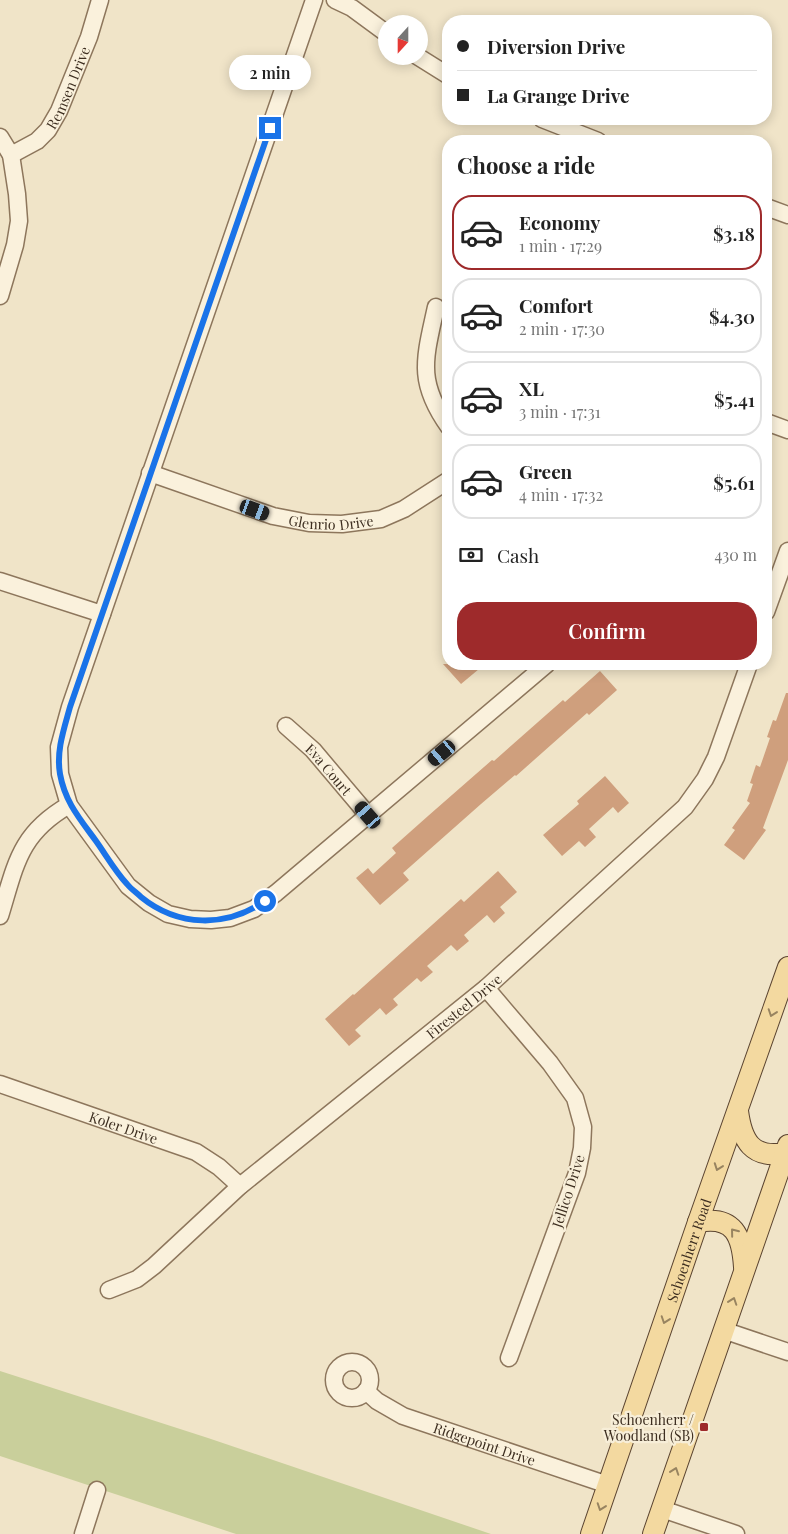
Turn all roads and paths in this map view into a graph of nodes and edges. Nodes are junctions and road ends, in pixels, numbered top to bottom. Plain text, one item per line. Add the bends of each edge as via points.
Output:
1 (100, 0) edge
2 (314, 0) edge
3 (335, 0) edge
4 (378, 27) edge
5 (428, 63) edge
6 (442, 72) edge
7 (557, 125) edge
8 (583, 135) edge
9 (0, 137) edge
10 (11, 155) junction
11 (772, 209) edge
12 (788, 215) edge
13 (0, 296) edge
14 (436, 307) dead end
15 (442, 418) edge
16 (772, 424) edge
17 (788, 430) edge
18 (150, 472) junction
19 (442, 485) edge
20 (788, 550) edge
21 (0, 582) edge
22 (772, 595) edge
23 (102, 614) junction
24 (540, 670) edge
25 (747, 670) edge
26 (286, 726) dead end
27 (69, 805) junction
28 (368, 815) junction
29 (0, 916) edge
30 (788, 968) edge
31 (486, 988) junction
32 (0, 1084) edge
33 (738, 1109) junction
34 (787, 1149) edge
35 (240, 1186) junction
36 (698, 1222) junction
37 (744, 1269) junction
38 (109, 1290) dead end
39 (723, 1330) junction
40 (788, 1352) edge
41 (509, 1358) dead end
42 (366, 1391) dead end
43 (608, 1486) junction
44 (98, 1490) dead end
45 (662, 1509) junction
46 (83, 1534) edge
47 (591, 1534) edge
48 (653, 1534) edge
49 (736, 1534) edge

1 - 10 street, Remsen Drive via 59,111 37,141
2 - 18 street
3 - 4 street
5 - 6 street
7 - 8 street
9 - 10 street
10 - 13 street via 19,220
11 - 12 street
14 - 15 street via 426,376 429,394
16 - 17 street
18 - 19 street, Glenrio Drive via 273,516 326,524 381,519 404,509
18 - 23 street
20 - 22 street
21 - 23 street
23 - 27 street via 59,747 60,774
24 - 28 street
25 - 31 street, Firesteel Drive via 716,757 686,807
26 - 28 street, Eva Court via 313,750
27 - 28 street via 128,886 168,914 204,920 230,918 254,908
27 - 29 street via 28,838 18,857
30 -> 33 main road, Schoenherr Road
31 - 35 street, Firesteel Drive
31 - 41 street, Jellico Drive via 550,1063 575,1098 583,1127 577,1173
32 - 35 street, Koler Drive via 196,1152
33 - 34 main road via 743,1136 756,1150 767,1154
33 -> 36 main road, Schoenherr Road
34 - 37 main road
35 - 38 street, Firesteel Drive via 138,1279
37 -> 36 main road via 743,1250 734,1230 718,1221
36 -> 43 main road, Schoenherr Road
39 -> 37 main road
39 - 40 street
45 -> 39 main road
42 - 43 street, Ridgepoint Drive via 376,1401 403,1416
43 -> 47 main road, Schoenherr Road
44 - 46 street
45 - 48 main road
45 - 49 street

